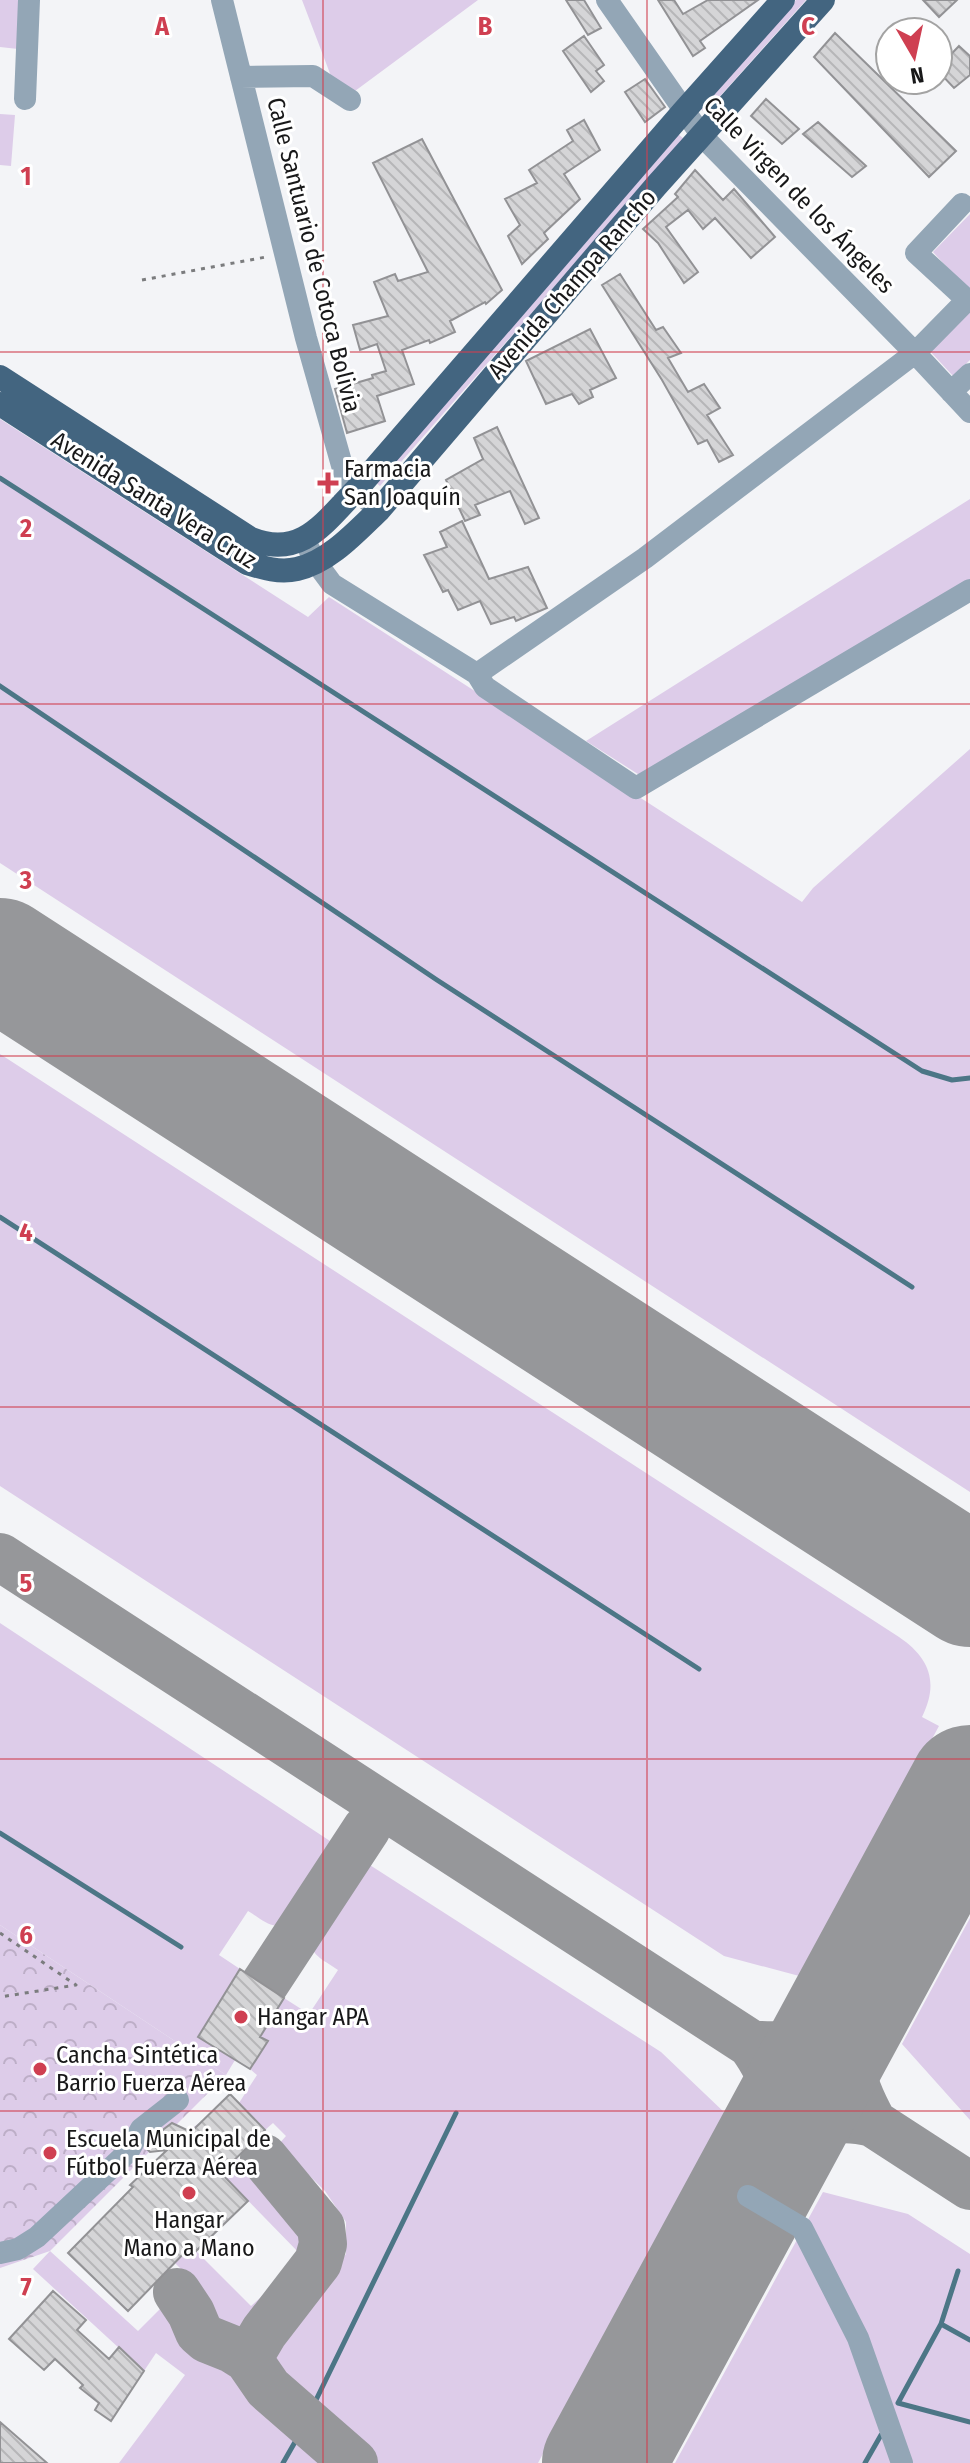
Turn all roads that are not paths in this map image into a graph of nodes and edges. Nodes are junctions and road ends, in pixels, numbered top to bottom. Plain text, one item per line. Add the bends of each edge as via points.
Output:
1 (29, 0) edge
2 (222, 0) edge
3 (607, 0) edge
4 (783, 0) edge
5 (823, 0) edge
6 (241, 77) junction
7 (25, 99) dead end
8 (350, 100) dead end
9 (683, 112) junction
10 (702, 136) junction
11 (962, 204) dead end
12 (915, 353) junction
13 (970, 374) edge
14 (0, 377) edge
15 (951, 392) junction
16 (0, 404) edge
17 (970, 412) edge
18 (356, 490) junction
19 (379, 510) junction
20 (304, 539) junction
21 (315, 561) junction
22 (970, 590) edge
23 (477, 674) junction
24 (178, 2100) dead end
25 (748, 2196) dead end
26 (0, 2253) edge
27 (902, 2463) edge

1 - 7 street
2 - 6 street, Calle Santuario de Cotoca Bolivia
3 - 9 street, Calle Virgen de los Ángeles
4 - 9 main road, Avenida Champa Rancho
5 - 10 main road, Avenida Champa Rancho
6 - 8 street via 313,76
6 - 18 street, Calle Santuario de Cotoca Bolivia via 345,476
9 - 10 street, Calle Virgen de los Ángeles
9 - 18 main road, Avenida Champa Rancho
10 - 12 street, Calle Virgen de los Ángeles
10 - 19 main road, Avenida Champa Rancho
11 - 12 street via 916,253 967,300
12 - 15 street, Calle Virgen de los Ángeles
12 - 23 street via 645,558
13 - 15 street
14 - 20 main road, Avenida Santa Vera Cruz via 251,539 286,546
15 - 17 street, Calle Virgen de los Ángeles
16 - 21 main road, Avenida Santa Vera Cruz via 247,563 270,570 296,569
18 - 19 street, Calle Santuario de Cotoca Bolivia
18 - 20 main road, Avenida Champa Rancho
19 - 21 main road, Avenida Champa Rancho
20 - 21 street
21 - 23 street via 332,584
22 - 23 street via 636,788 485,687
24 - 26 street via 141,2129 121,2160 37,2237
25 - 27 street via 802,2228 858,2338

